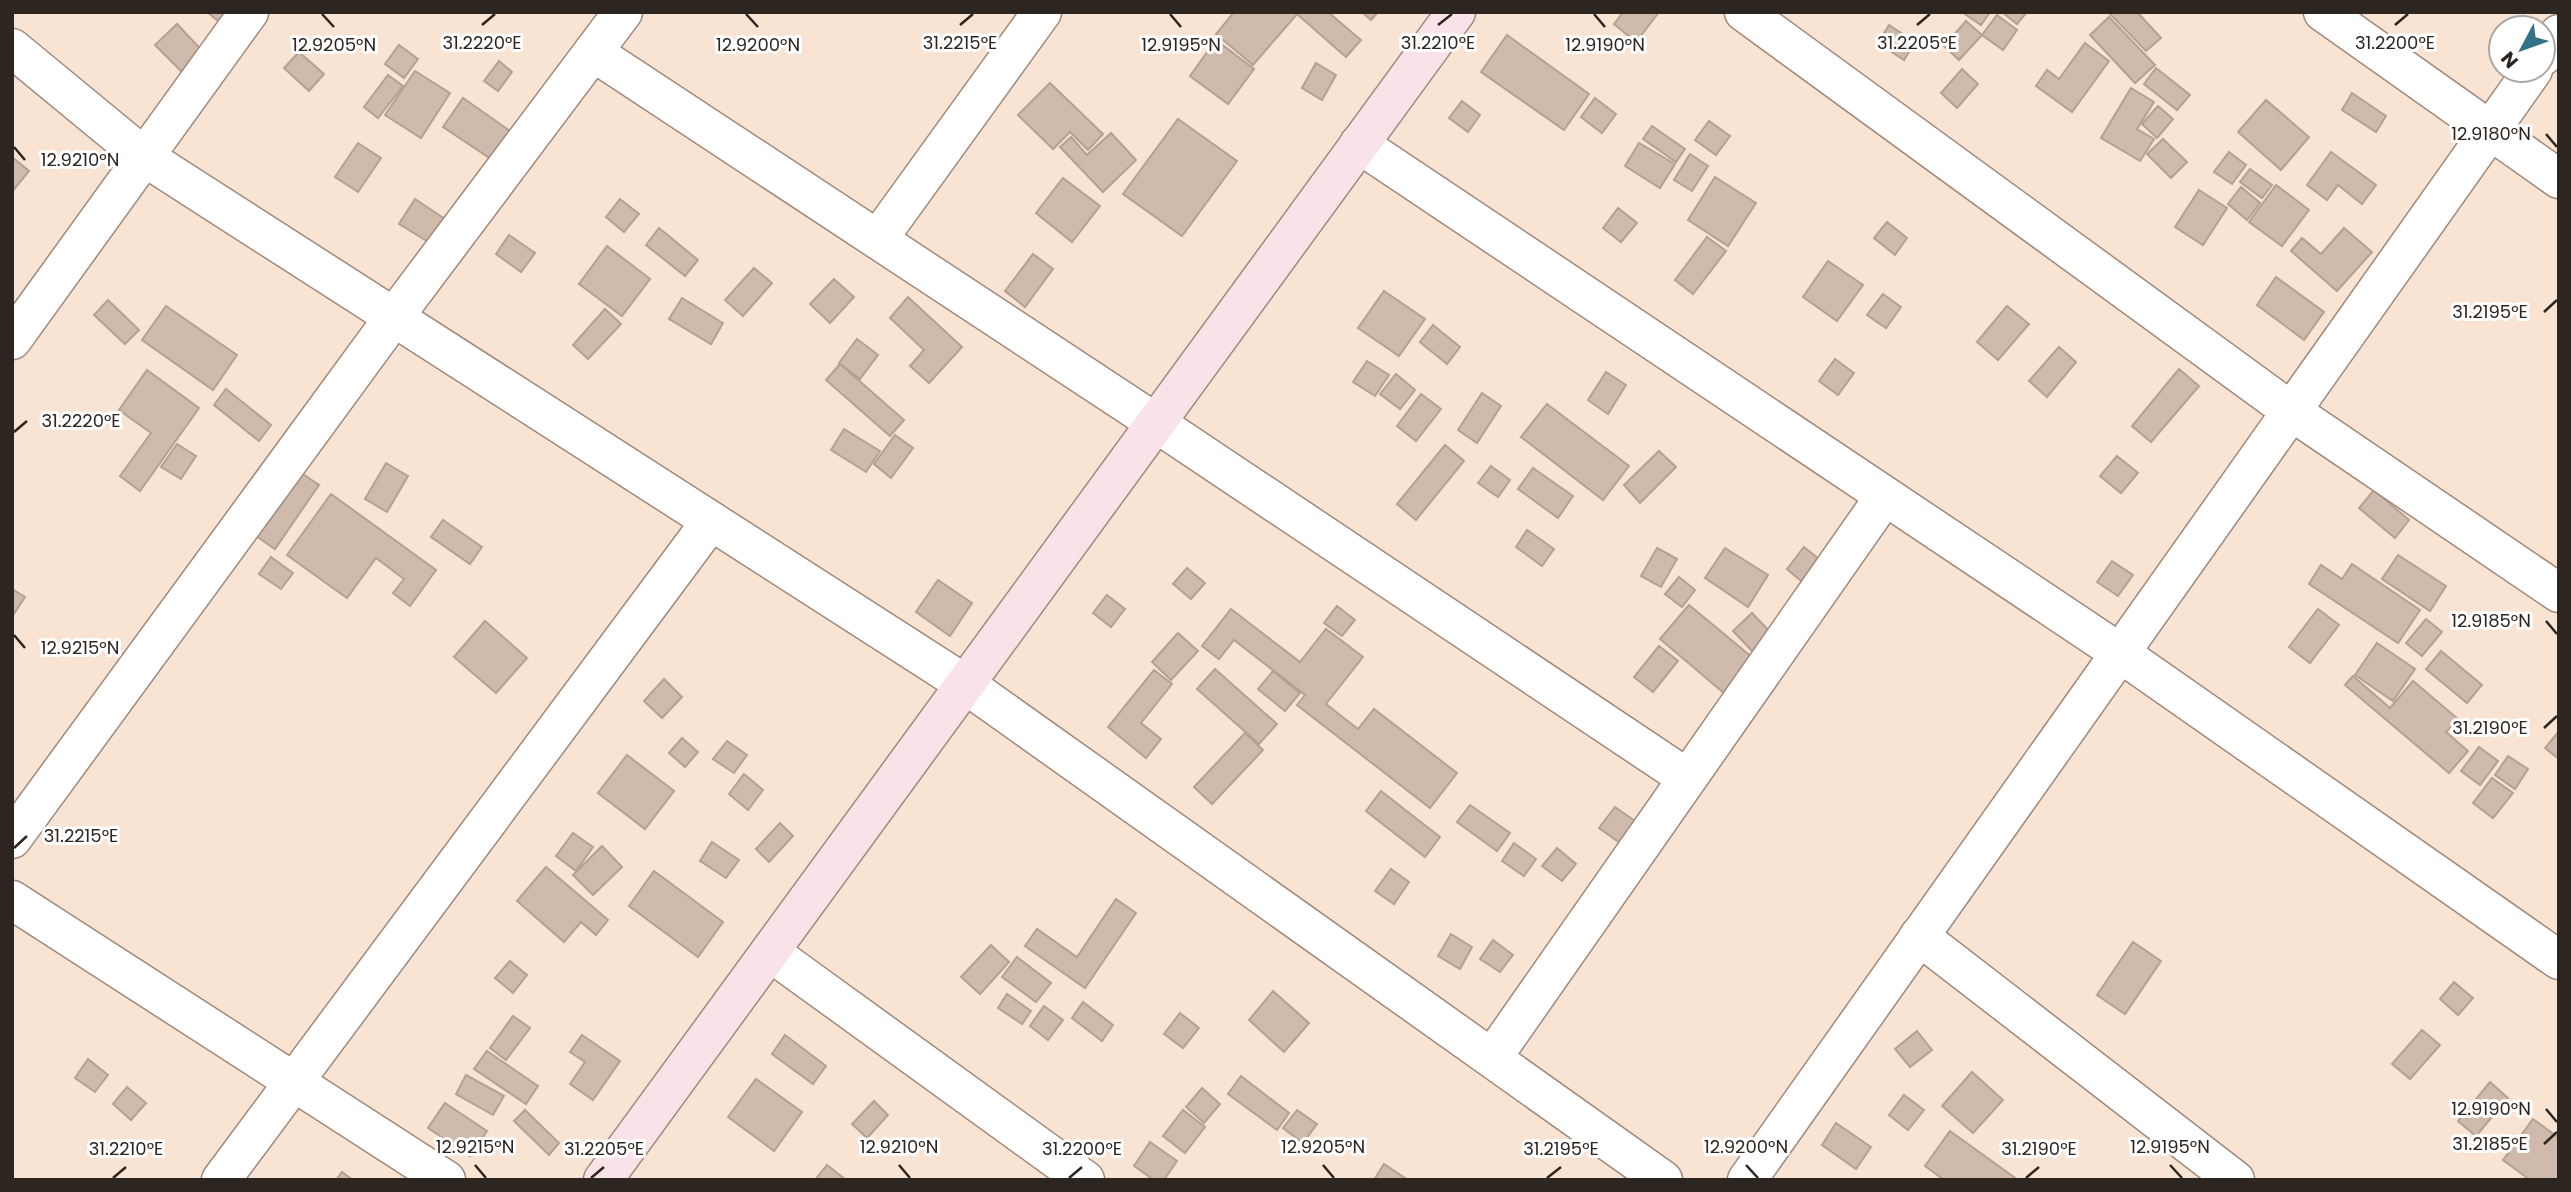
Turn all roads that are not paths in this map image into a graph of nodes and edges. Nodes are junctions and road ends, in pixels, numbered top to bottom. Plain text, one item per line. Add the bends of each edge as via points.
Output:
1 (249, 12) edge
2 (622, 12) edge
3 (1042, 12) edge
4 (1456, 12) edge
5 (1745, 12) edge
6 (2323, 12) edge
7 (12, 48) edge
8 (593, 52) junction
9 (2523, 84) edge
10 (2489, 132) junction
11 (1359, 145) junction
12 (144, 156) junction
13 (2559, 179) edge
14 (878, 239) junction
15 (394, 317) junction
16 (12, 340) edge
17 (2291, 411) junction
18 (1156, 423) junction
19 (1885, 496) junction
20 (711, 521) junction
21 (2559, 593) edge
22 (2120, 653) junction
23 (965, 684) junction
24 (1687, 778) junction
25 (12, 839) edge
26 (12, 900) edge
27 (1919, 936) junction
28 (770, 951) junction
29 (2559, 960) edge
30 (1492, 1058) junction
31 (294, 1082) junction
32 (221, 1180) edge
33 (446, 1180) edge
34 (603, 1180) edge
35 (1085, 1180) edge
36 (1663, 1180) edge
37 (1747, 1180) edge
38 (2235, 1180) edge

1 - 12 street
2 - 8 street
3 - 14 street
4 - 11 street
5 - 17 street
6 - 10 street
7 - 12 street
8 - 14 street
8 - 15 street
9 - 10 street
10 - 13 street
10 - 17 street
11 - 18 street
11 - 19 street
12 - 15 street
12 - 16 street
14 - 18 street
15 - 20 street
15 - 25 street
17 - 21 street
17 - 22 street
18 - 23 street
18 - 24 street
19 - 22 street
19 - 24 street
20 - 23 street
20 - 31 street
22 - 27 street
22 - 29 street
23 - 28 street
23 - 30 street
24 - 30 street
26 - 31 street
27 - 37 street
27 - 38 street
28 - 34 street
28 - 35 street
30 - 36 street
31 - 32 street
31 - 33 street

